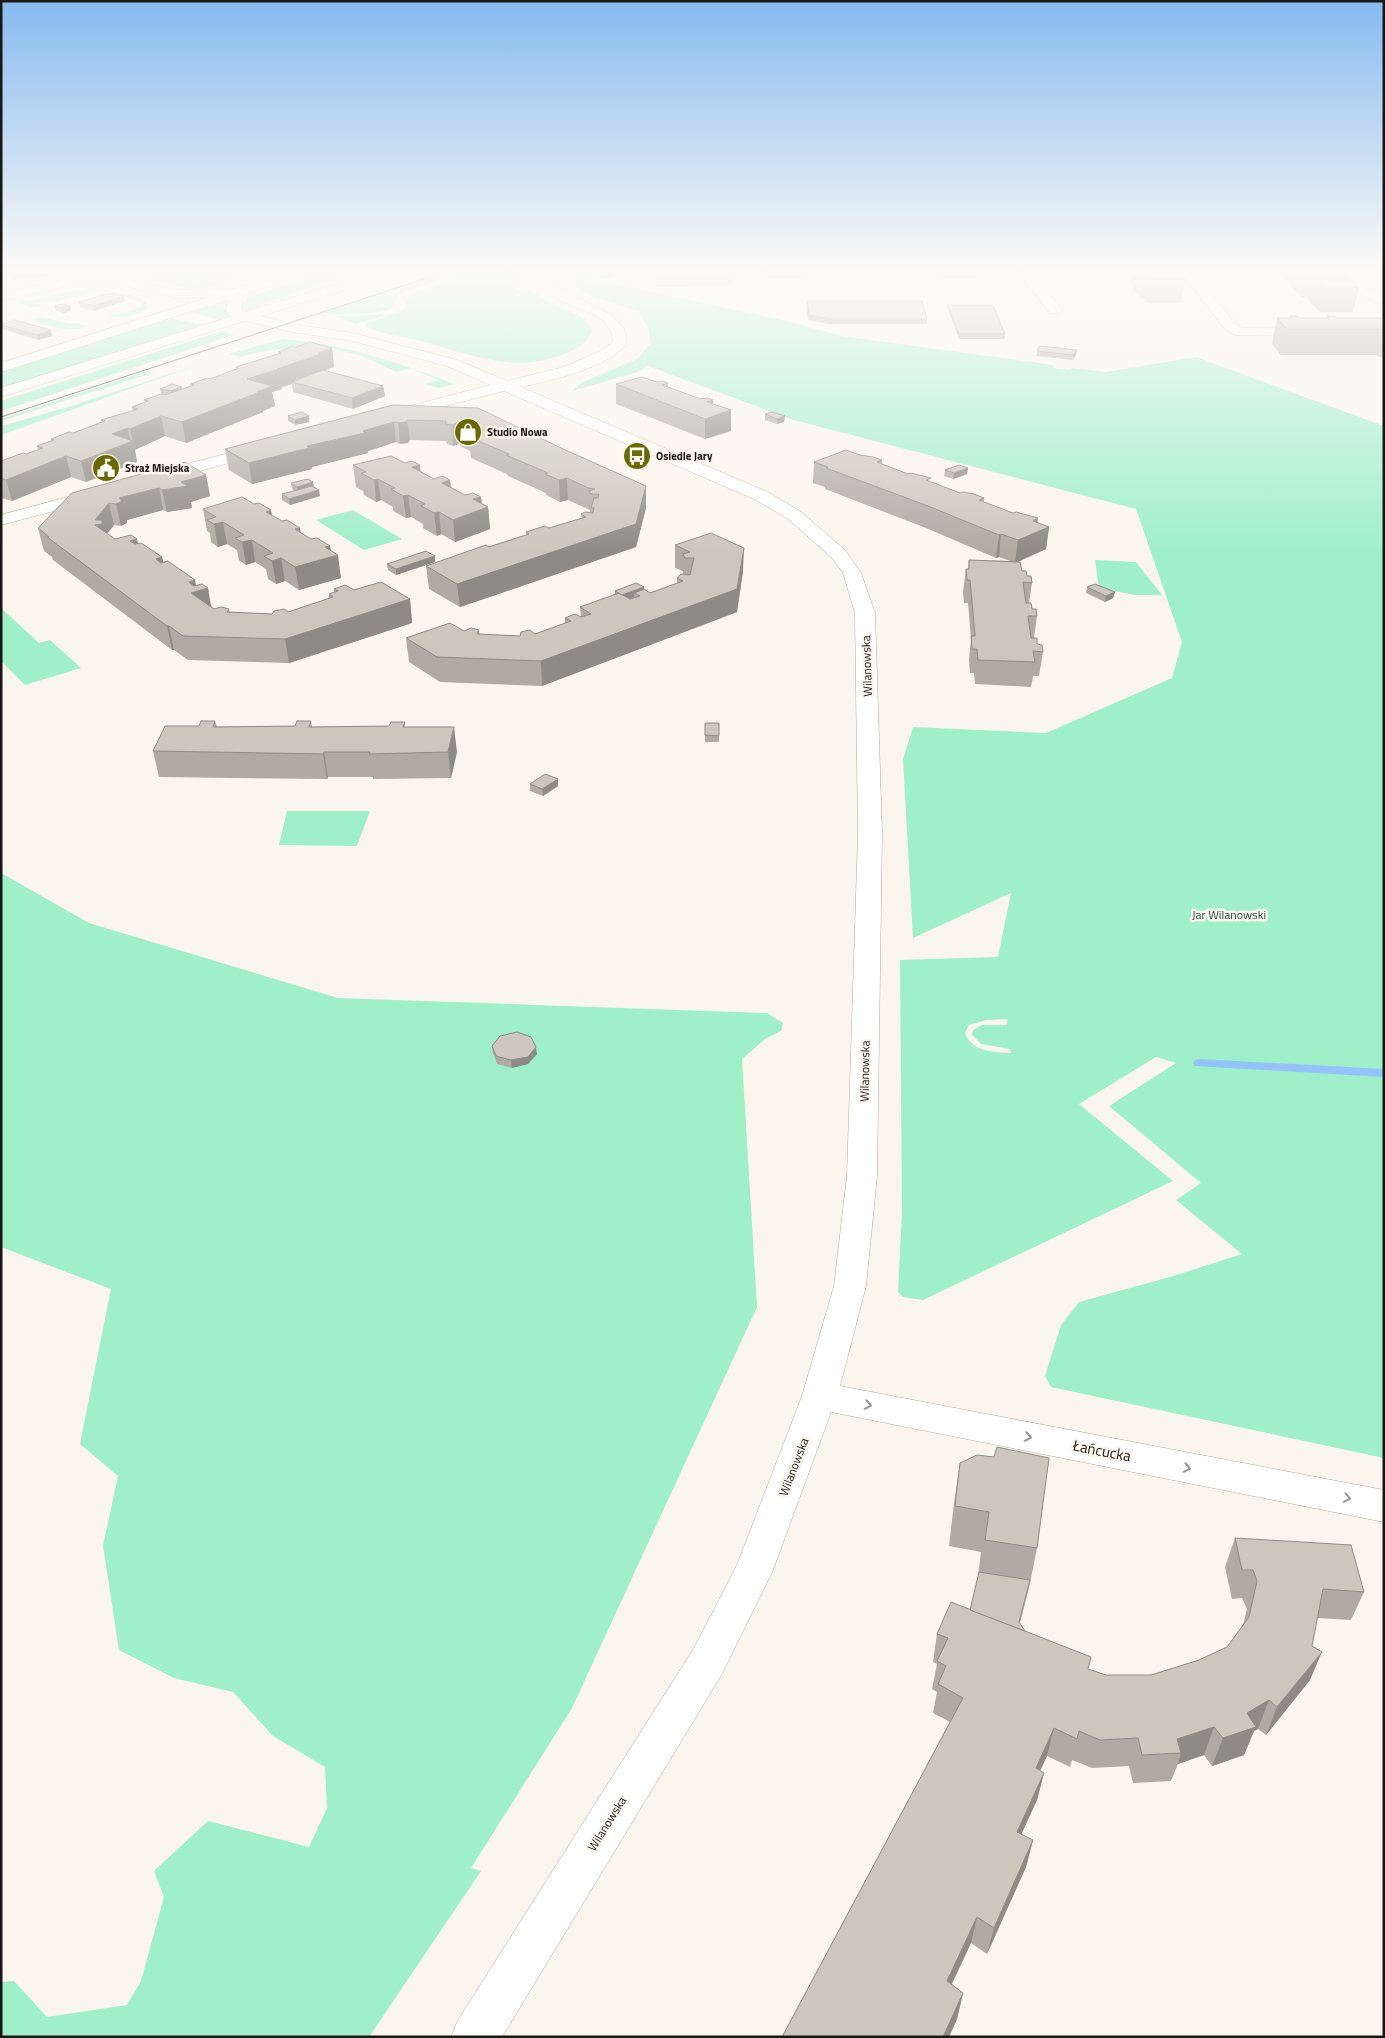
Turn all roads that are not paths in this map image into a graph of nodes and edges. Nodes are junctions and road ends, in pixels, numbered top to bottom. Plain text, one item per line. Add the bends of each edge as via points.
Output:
1 (13, 364) edge
2 (92, 364) edge
3 (452, 364) edge
4 (582, 364) edge
5 (1, 368) edge
6 (509, 375) junction
7 (1, 393) edge
8 (369, 421) edge
9 (277, 446) edge
10 (141, 482) edge
11 (113, 490) edge
12 (1, 520) edge
13 (820, 1396) junction
14 (1384, 1506) edge
15 (475, 2037) edge

1 - 5 street
2 - 7 street
3 - 6 street, Wilanowska
4 - 6 street via 563,371
6 - 8 street
6 - 13 street, Wilanowska via 742,485 794,515 839,554 852,573 865,613 870,834 862,1176 850,1286
9 - 10 street
11 - 12 street
13 -> 14 street, Łańcucka
13 - 15 street, Wilanowska via 754,1570 708,1661

